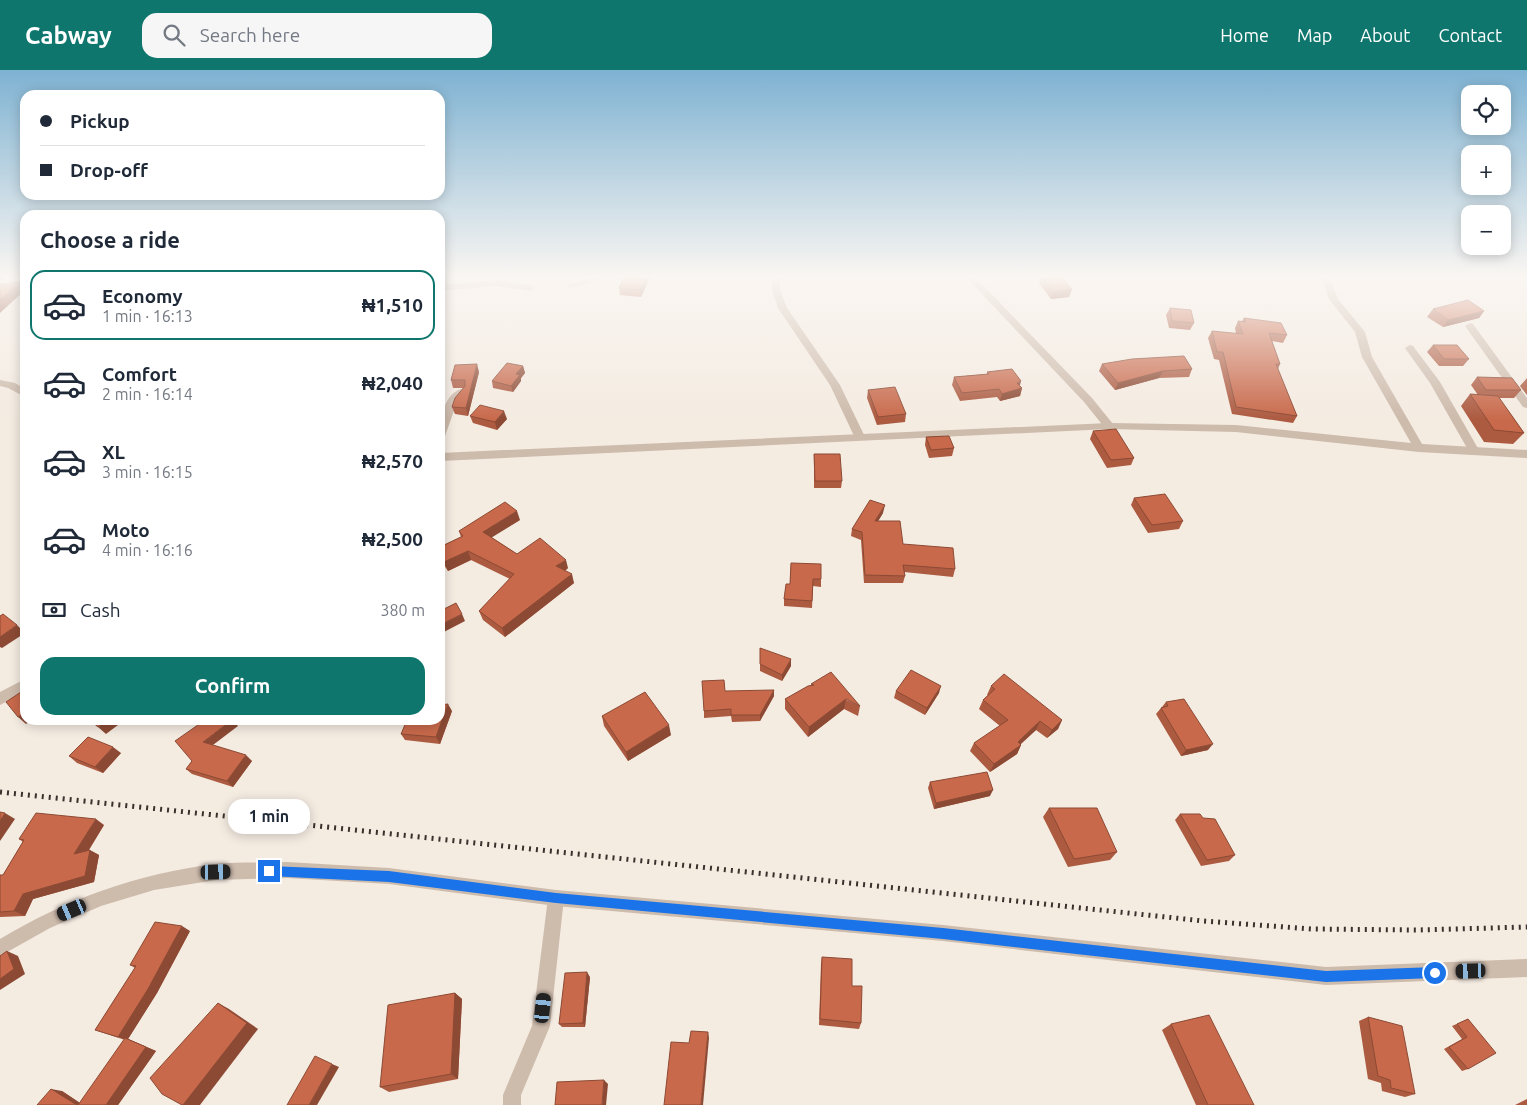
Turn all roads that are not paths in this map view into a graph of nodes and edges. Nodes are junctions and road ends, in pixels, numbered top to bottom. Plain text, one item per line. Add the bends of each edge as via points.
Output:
1 (793, 323) edge
2 (1014, 323) edge
3 (1353, 323) edge
4 (1470, 326) dead end
5 (1410, 348) dead end
6 (0, 383) edge
7 (20, 390) edge
8 (461, 392) edge
9 (1527, 405) edge
10 (445, 423) edge
11 (1109, 426) junction
12 (860, 437) junction
13 (1419, 448) junction
14 (1475, 452) junction
15 (1527, 454) edge
16 (445, 457) edge
17 (20, 688) edge
18 (0, 699) edge
19 (556, 898) junction
20 (0, 948) edge
21 (1527, 968) edge
22 (512, 1105) edge

1 - 12 street via 826,370 851,413
2 - 11 street
3 - 13 street via 1360,332 1367,358
4 - 9 street
5 - 14 street via 1435,382
6 - 7 street
8 - 10 street
11 - 12 street
11 - 13 street via 1253,430
12 - 16 street
13 - 14 street
14 - 15 street
17 - 18 street
19 - 20 street via 389,876 287,870 216,872 154,882 100,898 44,922
19 - 21 street via 943,933 1326,976
19 - 22 street via 541,1026 512,1095

